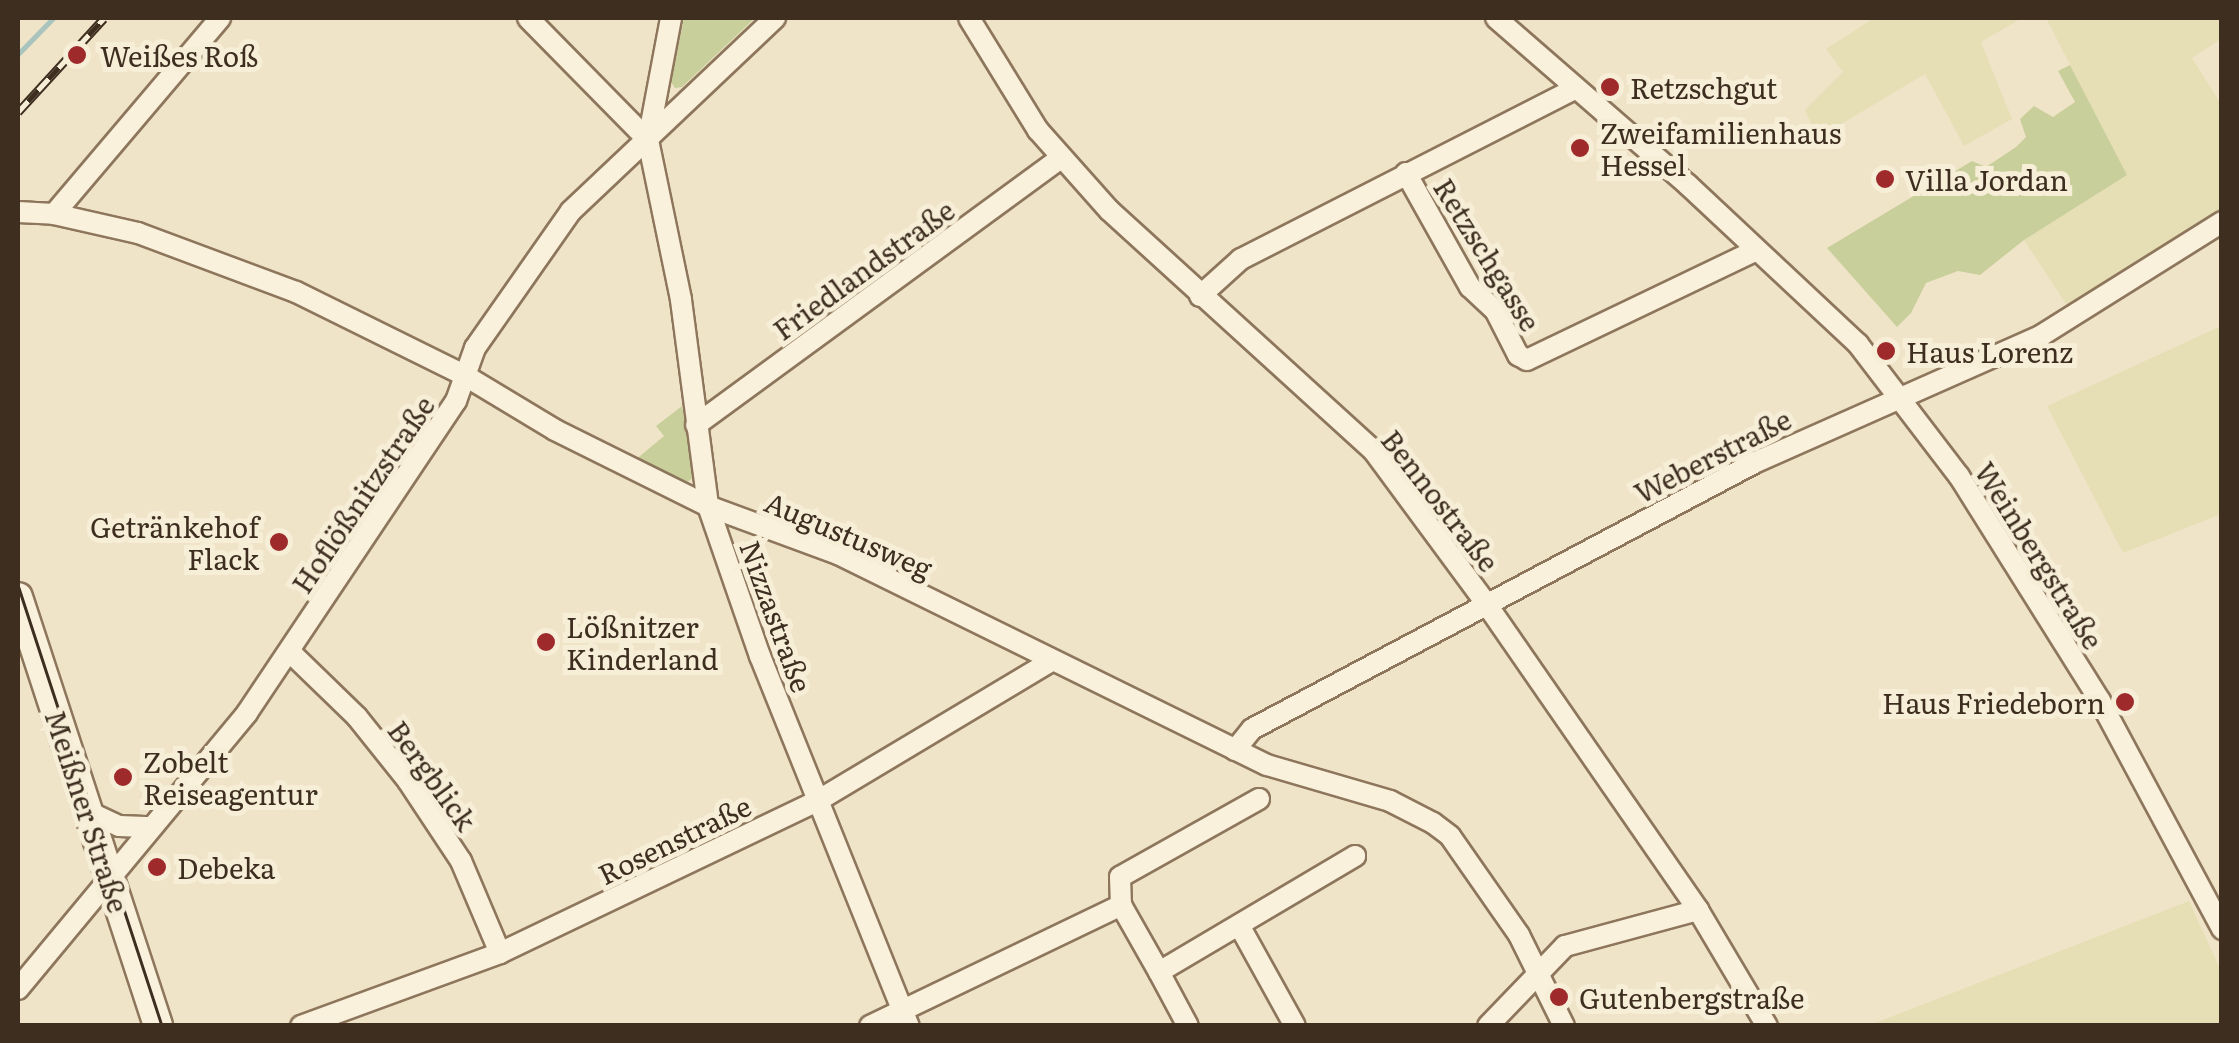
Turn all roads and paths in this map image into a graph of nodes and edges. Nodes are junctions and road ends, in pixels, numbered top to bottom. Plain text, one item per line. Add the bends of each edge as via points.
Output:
1 (220, 18) edge
2 (528, 18) edge
3 (671, 18) edge
4 (775, 18) edge
5 (969, 18) edge
6 (1496, 18) edge
7 (1575, 89) junction
8 (648, 140) junction
9 (1062, 158) junction
10 (1406, 173) junction
11 (18, 212) edge
12 (54, 214) junction
13 (2222, 222) edge
14 (1755, 251) junction
15 (1200, 296) junction
16 (464, 375) junction
17 (1896, 397) junction
18 (696, 425) junction
19 (708, 506) junction
20 (18, 597) edge
21 (1486, 602) junction
22 (289, 652) junction
23 (1051, 660) junction
24 (1235, 750) junction
25 (1259, 798) dead end
26 (819, 800) junction
27 (90, 812) junction
28 (152, 828) junction
29 (1356, 856) dead end
30 (110, 876) junction
31 (1120, 904) junction
32 (1698, 910) junction
33 (1239, 925) junction
34 (2222, 929) edge
35 (500, 952) junction
36 (1159, 972) junction
37 (1541, 973) junction
38 (18, 989) edge
39 (906, 1017) edge
40 (158, 1026) edge
41 (301, 1026) edge
42 (870, 1026) edge
43 (1188, 1026) edge
44 (1295, 1026) edge
45 (1488, 1026) edge
46 (1564, 1026) edge
47 (1767, 1026) edge

1 - 12 street
2 - 8 street
3 - 8 street
4 - 8 street, Hoflößnitzstraße
5 - 9 street, Bennostraße
6 - 7 street, Weinbergstraße
7 - 10 street, Retzschgasse
7 - 14 street, Weinbergstraße
8 - 16 street, Hoflößnitzstraße via 571,211 474,348
8 - 18 street, Nizzastraße via 681,300
9 - 15 street, Bennostraße
9 - 18 street, Friedlandstraße
10 - 14 street, Retzschgasse via 1470,288 1495,310 1527,360
10 - 15 street, Retzschgasse via 1241,259
11 - 12 street, Augustusweg
12 - 16 street, Augustusweg via 226,263
13 - 17 street, Weberstraße via 2042,335
14 - 17 street, Weinbergstraße via 1858,344
15 - 21 street, Bennostraße via 1372,450
16 - 19 street, Augustusweg via 555,430
16 - 22 street, Hoflößnitzstraße via 456,401
17 - 21 street, Weberstraße
17 - 34 street, Weinbergstraße via 1960,476 2100,700
18 - 19 street, Nizzastraße
19 - 23 street, Augustusweg via 838,554
19 - 26 street, Nizzastraße
20 - 27 main road, Meißner Straße
21 - 24 street, Weberstraße via 1252,729
21 - 32 street, Bennostraße
22 - 28 street, Hoflößnitzstraße
22 - 35 street, Bergblick via 357,718 408,781 461,861
23 - 24 street, Augustusweg
23 - 26 street, Rosenstraße
24 - 37 street, Augustusweg via 1390,801 1442,829
25 - 31 street via 1120,877
26 - 35 street, Rosenstraße
26 - 39 street, Nizzastraße
27 - 28 street via 118,826
27 - 30 main road, Meißner Straße
28 - 30 street, Hoflößnitzstraße
29 - 33 street
30 - 38 street, Hoflößnitzstraße
30 - 40 main road, Meißner Straße
31 - 36 street
31 - 39 street
32 - 37 street via 1565,946
32 - 47 street, Bennostraße
33 - 36 street
33 - 44 street
35 - 41 street, Rosenstraße
36 - 43 street
37 - 45 street
37 - 46 street, Augustusweg
39 - 42 street

